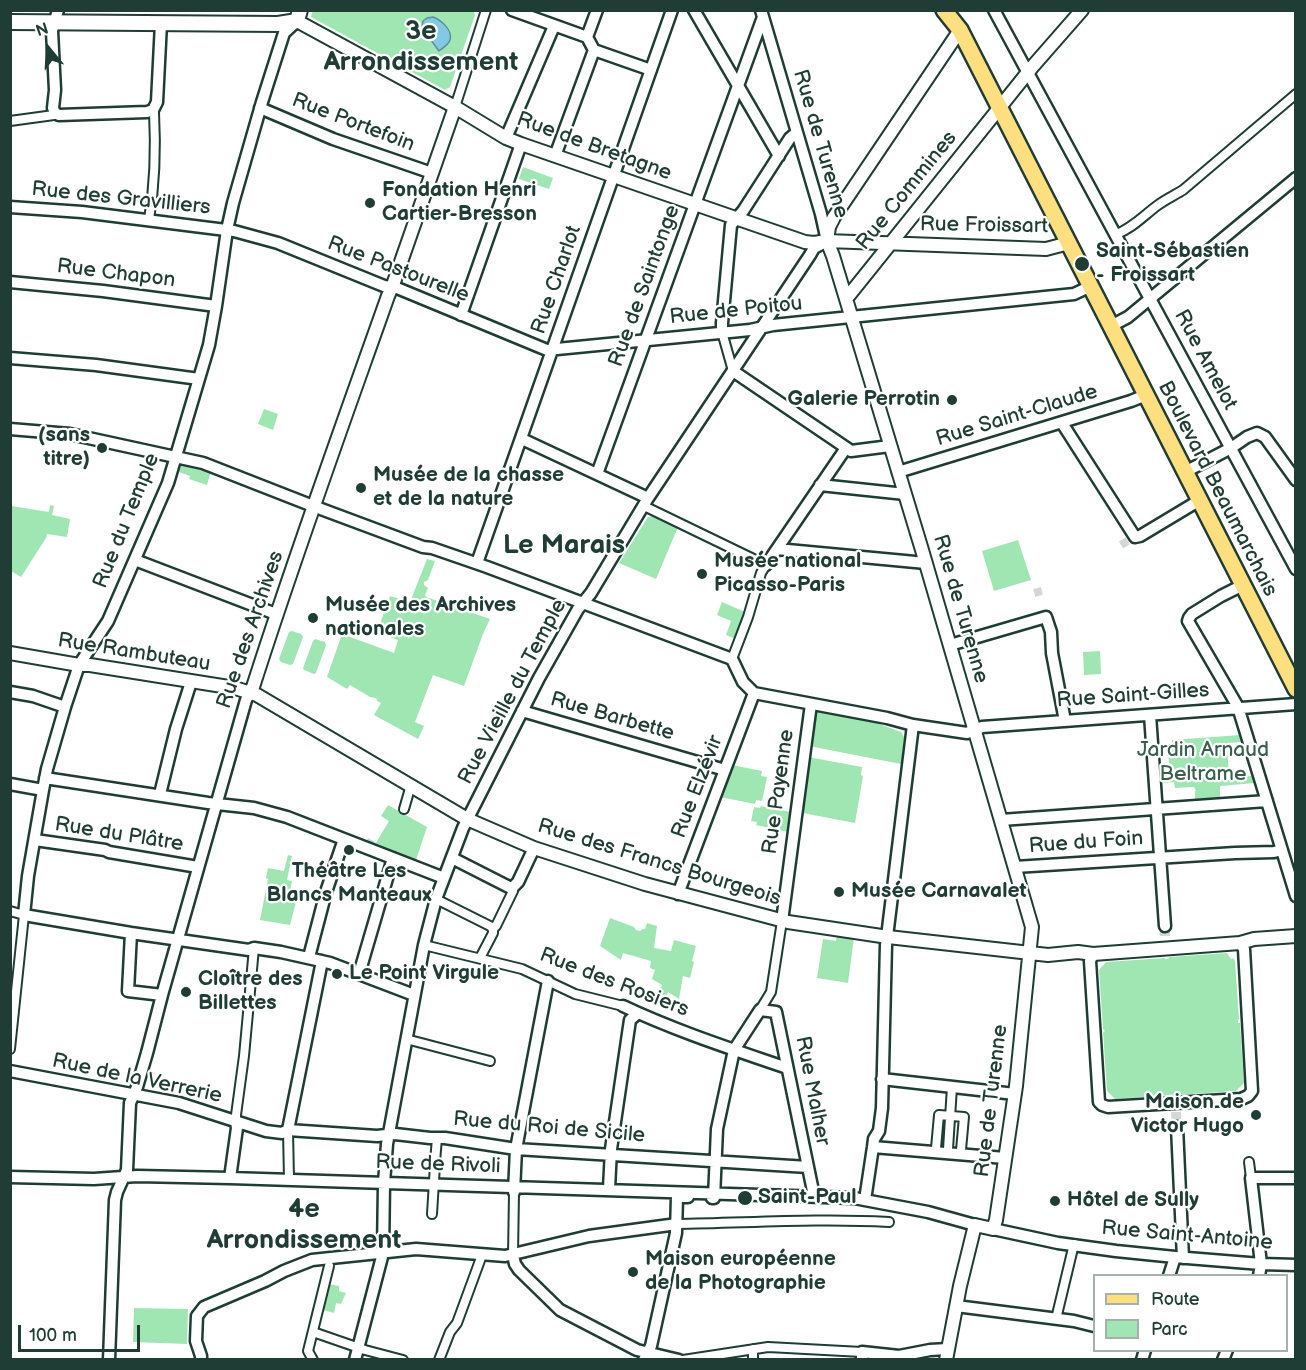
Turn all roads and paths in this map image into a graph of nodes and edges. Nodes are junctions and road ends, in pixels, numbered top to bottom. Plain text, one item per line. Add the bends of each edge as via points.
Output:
1 (486, 10) edge
2 (512, 10) edge
3 (597, 10) edge
4 (672, 10) edge
5 (694, 10) edge
6 (944, 10) edge
7 (994, 10) edge
8 (1082, 10) edge
9 (763, 13) edge
10 (56, 16) edge
11 (298, 16) edge
12 (10, 22) edge
13 (161, 23) junction
14 (554, 26) junction
15 (960, 30) junction
16 (588, 37) junction
17 (594, 50) junction
18 (651, 70) junction
19 (1027, 73) junction
20 (738, 86) junction
21 (1296, 94) edge
22 (454, 107) junction
23 (260, 108) junction
24 (999, 108) junction
25 (153, 110) junction
26 (55, 114) junction
27 (10, 121) edge
28 (796, 133) junction
29 (506, 138) junction
30 (521, 144) junction
31 (555, 156) junction
32 (779, 156) junction
33 (432, 173) junction
34 (614, 176) junction
35 (1296, 178) edge
36 (696, 204) junction
37 (10, 207) edge
38 (736, 218) junction
39 (149, 220) junction
40 (227, 230) junction
41 (1115, 235) junction
42 (827, 241) junction
43 (1069, 243) junction
44 (890, 244) junction
45 (10, 282) edge
46 (1091, 286) junction
47 (392, 287) junction
48 (846, 299) junction
49 (1150, 299) junction
50 (216, 306) junction
51 (461, 315) junction
52 (852, 318) junction
53 (1111, 326) junction
54 (761, 328) junction
55 (722, 332) junction
56 (646, 340) junction
57 (553, 351) junction
58 (10, 358) edge
59 (733, 371) junction
60 (199, 379) junction
61 (1146, 395) junction
62 (1062, 423) junction
63 (10, 429) edge
64 (522, 439) junction
65 (890, 446) junction
66 (846, 448) junction
67 (1231, 448) junction
68 (176, 457) junction
69 (898, 472) junction
70 (1185, 472) junction
71 (597, 474) junction
72 (1296, 480) edge
73 (820, 486) junction
74 (905, 494) junction
75 (1200, 500) junction
76 (646, 502) junction
77 (313, 507) junction
78 (777, 549) junction
79 (135, 560) junction
80 (477, 563) junction
81 (926, 563) junction
82 (766, 565) junction
83 (1296, 569) edge
84 (1243, 585) junction
85 (582, 603) junction
86 (276, 614) junction
87 (950, 645) junction
88 (10, 653) edge
89 (732, 659) junction
90 (79, 665) junction
91 (191, 682) junction
92 (1296, 689) edge
93 (10, 692) edge
94 (250, 692) junction
95 (754, 693) junction
96 (812, 704) junction
97 (1296, 704) edge
98 (65, 707) junction
99 (1238, 707) junction
100 (522, 711) junction
101 (1150, 715) junction
102 (1065, 721) junction
103 (913, 725) junction
104 (975, 729) junction
105 (725, 770) junction
106 (45, 778) junction
107 (10, 784) edge
108 (411, 786) junction
109 (43, 790) junction
110 (160, 795) junction
111 (1267, 801) junction
112 (216, 804) junction
113 (1157, 808) junction
114 (404, 810) dead end
115 (467, 819) junction
116 (1001, 820) junction
117 (344, 839) junction
118 (35, 840) junction
119 (534, 848) junction
120 (1281, 850) junction
121 (393, 858) junction
122 (452, 858) junction
123 (1160, 858) junction
124 (198, 867) junction
125 (1015, 867) junction
126 (444, 878) junction
127 (513, 887) junction
128 (678, 894) junction
129 (1296, 896) edge
130 (436, 900) junction
131 (10, 911) edge
132 (24, 915) junction
133 (782, 921) junction
134 (1165, 926) tunnel mouth
135 (493, 929) junction
136 (131, 933) junction
137 (1296, 936) edge
138 (888, 937) junction
139 (178, 939) junction
140 (1240, 943) junction
141 (424, 945) junction
142 (254, 948) junction
143 (1029, 952) junction
144 (1093, 954) junction
145 (309, 957) junction
146 (480, 958) junction
147 (322, 961) junction
148 (359, 974) junction
149 (548, 981) junction
150 (771, 992) junction
151 (162, 995) junction
152 (414, 995) junction
153 (623, 1006) joint
154 (760, 1010) junction
155 (776, 1012) junction
156 (638, 1013) junction
157 (406, 1040) junction
158 (10, 1049) edge
159 (734, 1050) junction
160 (490, 1061) dead end
161 (787, 1068) junction
162 (10, 1071) edge
163 (882, 1079) junction
164 (952, 1087) junction
165 (1015, 1094) junction
166 (132, 1095) junction
167 (951, 1113) junction
168 (236, 1122) junction
169 (1177, 1127) tunnel mouth
170 (288, 1130) junction
171 (388, 1136) junction
172 (437, 1138) junction
173 (873, 1147) junction
174 (936, 1148) dead end
175 (516, 1149) junction
176 (948, 1149) dead end
177 (961, 1150) dead end
178 (611, 1155) junction
179 (1005, 1158) junction
180 (715, 1162) junction
181 (1249, 1162) dead end
182 (808, 1167) junction
183 (124, 1176) junction
184 (10, 1177) edge
185 (230, 1178) junction
186 (1251, 1178) junction
187 (1296, 1178) edge
188 (289, 1180) junction
189 (434, 1184) junction
190 (384, 1185) junction
191 (609, 1189) junction
192 (514, 1190) junction
193 (714, 1195) junction
194 (814, 1197) junction
195 (865, 1200) junction
196 (432, 1214) dead end
197 (889, 1222) dead end
198 (677, 1224) junction
199 (975, 1225) junction
200 (993, 1229) junction
201 (1074, 1245) junction
202 (383, 1253) junction
203 (482, 1255) junction
204 (513, 1255) junction
205 (1179, 1258) junction
206 (330, 1262) junction
207 (1296, 1265) edge
208 (1260, 1270) edge
209 (1170, 1274) edge
210 (956, 1306) junction
211 (1056, 1319) junction
212 (1093, 1325) edge
213 (313, 1332) junction
214 (358, 1347) junction
215 (753, 1349) junction
216 (947, 1354) edge
217 (646, 1356) edge
218 (862, 1356) edge
219 (110, 1359) edge
220 (201, 1359) edge
221 (313, 1359) edge
222 (355, 1359) edge
223 (403, 1359) edge
224 (439, 1359) edge
225 (681, 1359) edge
226 (753, 1359) edge

1 - 22 street
2 - 14 street
3 - 16 street
4 - 18 street, Rue Charlot
5 - 20 street
6 - 15 main road, Boulevard Beaumarchais
7 - 19 street, Rue Amelot
8 - 19 street, Rue Commines
9 - 20 street, Rue de Saintonge
9 - 28 street, Rue de Turenne
10 - 12 main road
10 - 13 main road
10 - 26 street via 52,31
11 - 13 main road via 278,24
11 - 22 street, Rue de Bretagne
11 - 23 street, Rue du Temple via 285,33
13 - 25 street via 157,102
14 - 16 street
14 - 29 street
15 - 24 main road, Boulevard Beaumarchais
15 - 42 street via 834,217
16 - 17 street
17 - 18 street
17 - 31 street
18 - 34 street, Rue Charlot
19 - 24 street, Rue Commines
19 - 41 street, Rue Amelot
20 - 32 street
20 - 36 street, Rue de Saintonge
21 - 41 street via 1183,190
22 - 29 street, Rue de Bretagne
22 - 33 street, Rue des Archives
23 - 33 street, Rue Portefoin via 333,139
23 - 40 street, Rue du Temple
24 - 43 main road, Boulevard Beaumarchais
24 - 44 street, Rue Commines
25 - 26 street
25 - 39 street via 156,141
26 - 27 street
28 - 32 street
28 - 42 street, Rue de Turenne
29 - 30 street, Rue de Bretagne
30 - 31 street, Rue de Bretagne
30 - 51 street
31 - 34 street, Rue de Bretagne
32 - 38 street
33 - 47 street, Rue des Archives
34 - 36 street, Rue de Bretagne
34 - 57 street, Rue Charlot
35 - 49 street
36 - 38 street, Rue de Bretagne
36 - 56 street, Rue de Saintonge
37 - 39 street, Rue des Gravilliers
38 - 42 street, Rue de Bretagne via 805,242
38 - 55 street via 731,225
39 - 40 street, Rue des Gravilliers
40 - 47 street, Rue Pastourelle via 278,243
40 - 50 street, Rue du Temple
41 - 49 street, Rue Amelot
42 - 44 street, Rue Froissart
42 - 48 street, Rue de Turenne
42 - 54 street, Rue Vieille du Temple via 814,248
43 - 44 street, Rue Froissart via 1047,249
43 - 46 main road, Boulevard Beaumarchais
44 - 48 street, Rue Commines
45 - 50 street, Rue Chapon
46 - 52 street, Rue de Poitou via 1074,294
46 - 53 main road, Boulevard Beaumarchais
47 - 51 street, Rue Pastourelle
47 - 77 street, Rue des Archives
48 - 52 street, Rue de Turenne
49 - 53 street
49 - 67 street, Rue Amelot
50 - 60 street, Rue du Temple
51 - 57 street, Rue Pastourelle
52 - 54 street, Rue de Poitou
52 - 65 street, Rue de Turenne
53 - 61 main road, Boulevard Beaumarchais
54 - 55 street, Rue de Poitou
54 - 59 street, Rue Vieille du Temple
55 - 56 street, Rue de Poitou
55 - 59 street
56 - 57 street, Rue de Poitou
56 - 71 street, Rue de Saintonge
57 - 64 street, Rue Charlot
58 - 60 street
59 - 66 street
59 - 76 street, Rue Vieille du Temple
60 - 68 street, Rue du Temple
61 - 62 street, Rue Saint-Claude
61 - 70 main road, Boulevard Beaumarchais
62 - 69 street, Rue Saint-Claude
62 - 75 street via 1132,538
63 - 68 street via 70,434
64 - 71 street
64 - 80 street, Rue Charlot
65 - 66 street via 851,451
65 - 69 street, Rue de Turenne
66 - 73 street
67 - 70 street
67 - 72 street via 1254,434 1263,435
67 - 83 street, Rue Amelot
68 - 77 street via 203,463
68 - 79 street, Rue du Temple
69 - 74 street, Rue de Turenne
70 - 75 main road, Boulevard Beaumarchais
71 - 76 street
73 - 74 street
73 - 78 street
74 - 81 street, Rue de Turenne
75 - 84 main road, Boulevard Beaumarchais
76 - 82 street
76 - 85 street, Rue Vieille du Temple
77 - 80 street
77 - 86 street, Rue des Archives
78 - 81 street
78 - 82 street
79 - 86 street
79 - 90 street, Rue du Temple via 104,628
80 - 85 street
81 - 87 street, Rue de Turenne
82 - 89 street
84 - 92 main road, Boulevard Beaumarchais
84 - 99 street via 1188,619
85 - 89 street
85 - 100 street, Rue Vieille du Temple
86 - 94 street, Rue des Archives
87 - 102 street via 1046,617
87 - 104 street, Rue de Turenne
88 - 90 street, Rue Rambuteau
89 - 95 street via 742,682
90 - 91 street, Rue Rambuteau
90 - 98 street, Rue du Temple
91 - 94 street, Rue Rambuteau
91 - 110 street
93 - 98 street
94 - 108 street, Rue des Francs Bourgeois
94 - 112 street, Rue des Archives
95 - 96 street, Rue Saint-Gilles
95 - 105 street, Rue Elzévir
96 - 103 street, Rue Saint-Gilles
96 - 133 street, Rue Payenne
97 - 99 street, Rue Saint-Gilles
98 - 106 street, Rue du Temple
99 - 101 street, Rue Saint-Gilles
99 - 111 street
100 - 105 street, Rue Barbette
100 - 115 street, Rue Vieille du Temple
101 - 102 street, Rue Saint-Gilles
101 - 113 street
102 - 104 street, Rue Saint-Gilles
103 - 104 street, Rue Saint-Gilles via 967,733
103 - 138 street
104 - 116 street, Rue de Turenne
105 - 128 street, Rue Elzévir
106 - 109 street, Rue du Temple
106 - 110 street
107 - 109 street
108 - 114 street
108 - 115 street, Rue des Francs Bourgeois
109 - 118 street, Rue du Temple
110 - 112 street
111 - 113 street
111 - 120 street
112 - 117 street via 287,817
112 - 124 street, Rue des Archives
113 - 116 street
113 - 123 street
115 - 119 street, Rue des Francs Bourgeois
115 - 122 street, Rue Vieille du Temple
116 - 125 street, Rue de Turenne
117 - 121 street
117 - 145 street
118 - 124 street, Rue du Plâtre
118 - 132 street, Rue du Temple
119 - 127 street
119 - 128 street, Rue des Francs Bourgeois
120 - 123 street, Rue du Foin
120 - 129 street
121 - 126 street
121 - 148 street
122 - 126 street, Rue Vieille du Temple
122 - 127 street
123 - 125 street, Rue du Foin
123 - 134 street
124 - 139 street, Rue des Archives
125 - 143 street, Rue de Turenne via 1032,927
126 - 130 street, Rue Vieille du Temple
127 - 135 street
128 - 133 street, Rue des Francs Bourgeois
130 - 135 street
130 - 141 street, Rue Vieille du Temple
131 - 132 street
132 - 136 street
132 - 158 street, Rue du Temple
133 - 138 street, Rue des Francs Bourgeois
133 - 150 street
135 - 146 street
136 - 139 street
136 - 151 street via 128,991
137 - 140 street, Rue des Francs Bourgeois
138 - 143 street, Rue des Francs Bourgeois
138 - 163 street
139 - 142 street
139 - 151 street, Rue des Archives
140 - 144 street, Rue des Francs Bourgeois via 1165,945
140 - 144 street via 1244,949 1252,1090 1241,1099 1176,1108 1108,1107 1099,1102 1090,961
141 - 146 street, Rue des Rosiers
141 - 152 street, Rue Vieille du Temple
142 - 145 street
142 - 168 street
143 - 144 street, Rue des Francs Bourgeois
143 - 165 street, Rue de Turenne
145 - 147 street
146 - 149 street, Rue des Rosiers via 522,969
147 - 148 street
147 - 170 street
148 - 152 street
149 - 153 street, Rue des Rosiers via 575,994
149 - 175 street
150 - 154 street
150 - 155 street, Rue Malher
151 - 166 street, Rue des Archives
152 - 157 street, Rue Vieille du Temple
153 - 156 street, Rue des Rosiers
154 - 155 street
154 - 159 street
155 - 161 street, Rue Malher
156 - 159 street, Rue des Rosiers
156 - 178 street via 630,1020
157 - 160 street
157 - 171 street, Rue Vieille du Temple
159 - 161 street, Rue des Rosiers
159 - 180 street via 717,1129
161 - 182 street, Rue Malher
162 - 166 street, Rue de la Verrerie
163 - 164 street
163 - 173 street via 880,1127
164 - 165 street
164 - 167 street
165 - 179 street, Rue de Turenne
166 - 168 street, Rue de la Verrerie via 179,1103
166 - 183 street, Rue des Archives
167 - 174 street via 939,1115
167 - 176 street
167 - 177 street via 964,1117
168 - 170 street, Rue de la Verrerie via 266,1131
168 - 185 street
169 - 205 street
170 - 171 street, Rue du Roi de Sicile
170 - 188 street
171 - 172 street, Rue du Roi de Sicile
171 - 190 street, Rue Vieille du Temple
172 - 175 street, Rue du Roi de Sicile
172 - 189 street
173 - 179 street
173 - 195 street
175 - 178 street, Rue du Roi de Sicile
175 - 192 street
178 - 180 street, Rue du Roi de Sicile
178 - 191 street
179 - 200 street, Rue de Turenne
180 - 182 street, Rue du Roi de Sicile
180 - 193 street
181 - 186 street
182 - 194 street, Rue Malher
183 - 184 street, Rue de Rivoli
183 - 185 street, Rue de Rivoli
183 - 219 street, Rue des Archives via 115,1200
185 - 188 street, Rue de Rivoli
186 - 187 street
186 - 208 street
188 - 190 street, Rue de Rivoli
189 - 190 street, Rue de Rivoli
189 - 192 street, Rue de Rivoli
189 - 196 street
190 - 202 street, Rue Vieille du Temple
191 - 192 street, Rue de Rivoli
191 - 193 street, Rue de Rivoli
192 - 204 street
193 - 194 street, Rue de Rivoli
193 - 198 street, Rue de Rivoli via 676,1197
194 - 195 street, Rue de Rivoli
195 - 199 street, Rue Saint-Antoine
197 - 198 street
198 - 204 street via 589,1236
198 - 217 street
199 - 200 street, Rue Saint-Antoine
199 - 210 street
200 - 201 street, Rue Saint-Antoine
201 - 205 street, Rue Saint-Antoine
201 - 211 street
202 - 203 street via 424,1249
202 - 206 street
202 - 214 street, Rue Vieille du Temple
203 - 204 street
203 - 224 street
204 - 217 street via 519,1270 560,1310
205 - 208 street, Rue Saint-Antoine
205 - 209 street
206 - 213 street
206 - 220 street via 303,1263 204,1307 197,1316 196,1341
207 - 208 street, Rue Saint-Antoine
210 - 211 street
210 - 216 street
211 - 212 street
213 - 214 street
213 - 221 street via 308,1351
214 - 222 street, Rue Vieille du Temple
214 - 223 street
215 - 218 street
215 - 225 street
215 - 226 street
216 - 218 street via 930,1350 898,1356
217 - 225 street

